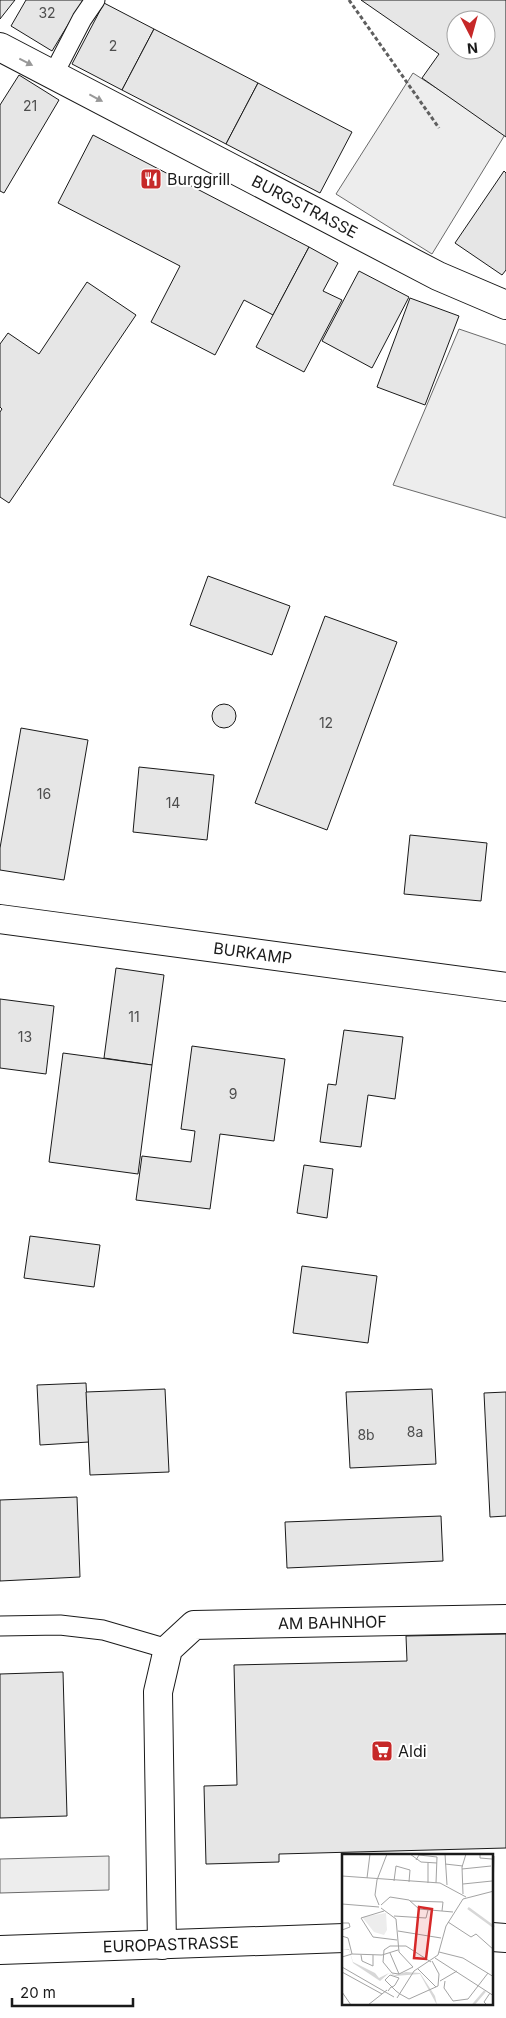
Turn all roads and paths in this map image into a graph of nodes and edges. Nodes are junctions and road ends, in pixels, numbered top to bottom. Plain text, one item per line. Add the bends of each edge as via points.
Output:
1 (95, 0) edge
2 (349, 0) edge
3 (0, 47) edge
4 (53, 75) junction
5 (439, 128) dead end
6 (506, 305) edge
7 (0, 919) edge
8 (506, 987) edge
9 (506, 1619) edge
10 (0, 1626) edge
11 (168, 1648) junction
12 (342, 1938) edge
13 (162, 1945) junction
14 (0, 1950) edge

1 - 4 lane
2 - 5 path
3 -> 4 street, BURGSTRASSE
4 -> 6 street, BURGSTRASSE via 438,276
7 - 8 street, BURKAMP
9 - 11 street, AM BAHNHOF via 194,1625
10 - 11 lane via 60,1625 103,1630
11 - 13 street via 158,1692
12 - 13 street, EUROPASTRASSE
13 - 14 street, EUROPASTRASSE

